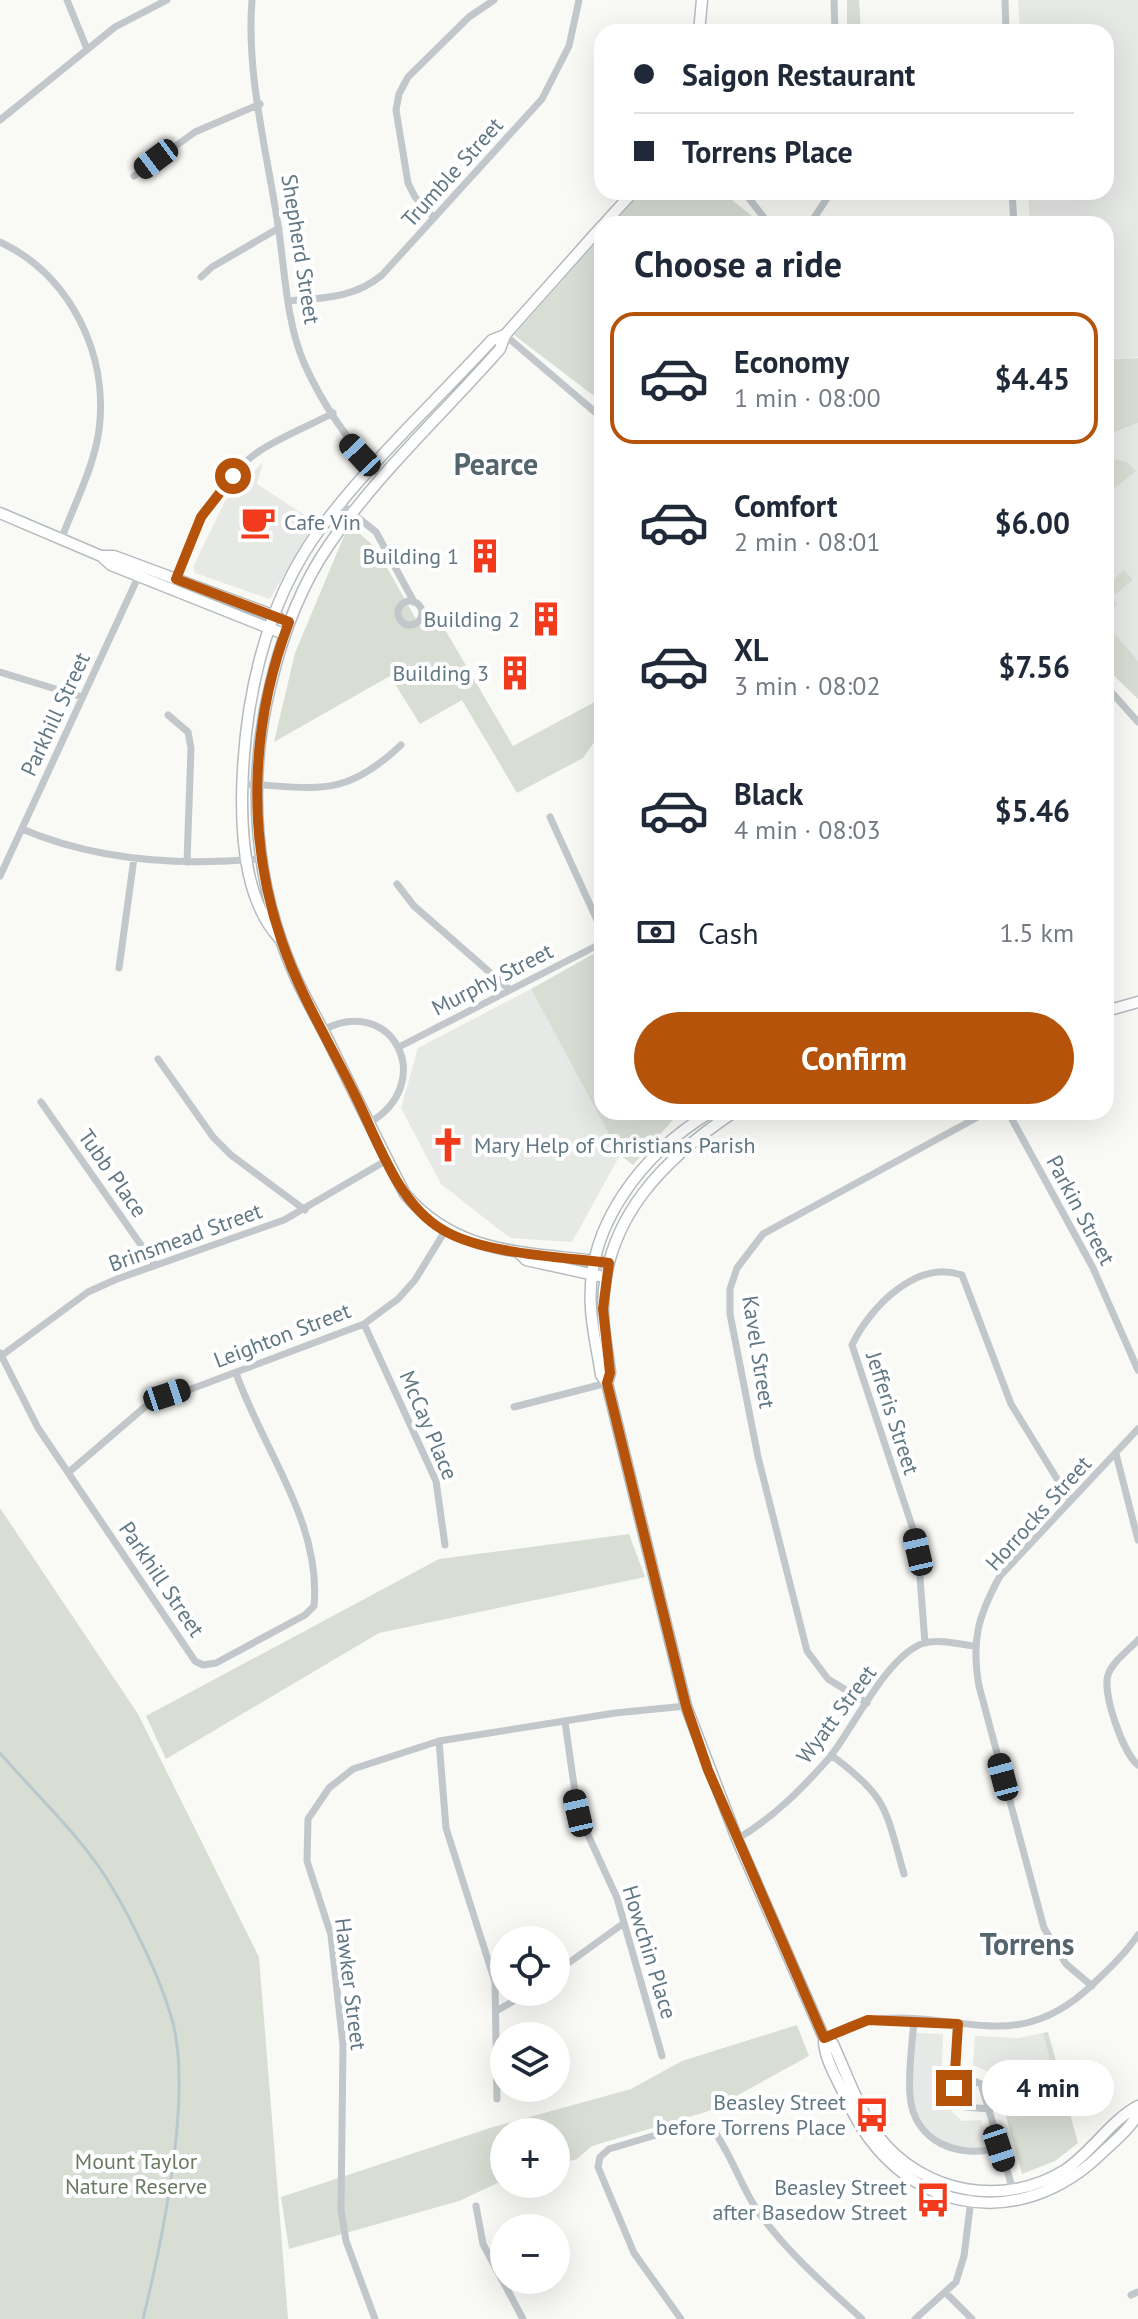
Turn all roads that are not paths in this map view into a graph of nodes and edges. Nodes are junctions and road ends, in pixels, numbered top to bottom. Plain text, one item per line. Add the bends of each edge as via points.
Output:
1 (67, 0) edge
2 (167, 0) edge
3 (252, 0) edge
4 (494, 0) edge
5 (579, 0) edge
6 (702, 0) edge
7 (834, 0) edge
8 (1005, 0) edge
9 (700, 24) edge
10 (835, 24) edge
11 (1006, 24) edge
12 (87, 49) junction
13 (260, 104) junction
14 (0, 120) edge
15 (134, 176) dead end
16 (626, 200) edge
17 (750, 200) edge
18 (611, 216) edge
19 (763, 216) edge
20 (434, 218) junction
21 (279, 228) junction
22 (594, 235) edge
23 (0, 242) edge
24 (201, 277) dead end
25 (289, 301) junction
26 (505, 335) junction
27 (594, 411) edge
28 (333, 413) junction
29 (372, 468) junction
30 (383, 479) junction
31 (341, 504) junction
32 (0, 513) edge
33 (354, 514) junction
34 (61, 540) junction
35 (140, 571) junction
36 (174, 584) junction
37 (414, 602) dead end
38 (274, 616) junction
39 (289, 622) junction
40 (269, 629) junction
41 (284, 634) junction
42 (0, 672) edge
43 (1114, 695) edge
44 (82, 697) junction
45 (168, 715) dead end
46 (1138, 722) edge
47 (401, 745) dead end
48 (242, 784) junction
49 (256, 785) junction
50 (550, 817) dead end
51 (22, 829) junction
52 (134, 858) junction
53 (260, 859) junction
54 (245, 860) junction
55 (187, 862) junction
56 (0, 876) edge
57 (397, 884) dead end
58 (594, 913) edge
59 (281, 940) junction
60 (594, 947) edge
61 (119, 968) dead end
62 (510, 990) junction
63 (1138, 1002) edge
64 (1114, 1009) edge
65 (323, 1030) junction
66 (399, 1047) junction
67 (158, 1059) dead end
68 (41, 1102) dead end
69 (699, 1120) edge
70 (723, 1120) edge
71 (972, 1120) edge
72 (1012, 1120) edge
73 (369, 1123) junction
74 (387, 1160) junction
75 (305, 1210) junction
76 (445, 1231) junction
77 (518, 1252) junction
78 (596, 1261) junction
79 (609, 1263) junction
80 (155, 1265) junction
81 (594, 1275) junction
82 (606, 1277) junction
83 (364, 1324) junction
84 (1, 1355) edge
85 (1138, 1370) edge
86 (236, 1373) junction
87 (607, 1383) junction
88 (514, 1407) dead end
89 (1138, 1429) edge
90 (1116, 1454) junction
91 (69, 1472) junction
92 (1070, 1500) junction
93 (1138, 1540) edge
94 (445, 1545) dead end
95 (1138, 1640) edge
96 (925, 1643) junction
97 (974, 1646) junction
98 (867, 1703) junction
99 (686, 1706) junction
100 (565, 1722) junction
101 (439, 1741) junction
102 (831, 1755) junction
103 (1138, 1765) edge
104 (737, 1839) junction
105 (904, 1874) dead end
106 (624, 1923) junction
107 (1138, 1935) edge
108 (570, 1962) edge
109 (1092, 1986) junction
110 (505, 2006) edge
111 (498, 2010) junction
112 (914, 2021) junction
113 (498, 2022) edge
114 (958, 2024) junction
115 (824, 2038) junction
116 (662, 2056) dead end
117 (955, 2078) junction
118 (1138, 2106) edge
119 (990, 2109) junction
120 (1138, 2114) edge
121 (999, 2148) junction
122 (1014, 2195) junction
123 (972, 2197) junction
124 (476, 2206) dead end
125 (946, 2293) junction
126 (375, 2319) edge
127 (523, 2319) edge
128 (681, 2319) edge
129 (862, 2319) edge
130 (915, 2319) edge
131 (972, 2319) edge

1 - 12 street
2 - 12 street via 115,27
3 - 13 street, Shepherd Street
4 - 20 street via 469,17 408,77 399,94 396,110 408,183
5 - 20 street, Trumble Street via 569,46 542,99
6 - 9 street
7 - 10 street
8 - 11 street
12 - 14 street
13 - 15 street via 195,132
13 - 21 street, Shepherd Street
16 - 18 street
17 - 19 street
20 - 25 street, Trumble Street via 367,288
21 - 24 street
21 - 25 street, Shepherd Street
22 - 26 street
23 - 34 street via 35,263 60,288 92,346 99,430
25 - 28 street, Shepherd Street via 304,363
26 - 27 street
26 - 29 street via 492,340
26 - 30 street via 500,349
28 - 29 street, Shepherd Street via 348,442
28 - 36 street via 260,451 233,476 201,517
29 - 30 street, Shepherd Street
29 - 31 street
30 - 33 street
31 - 33 street
31 - 38 street via 318,532
32 - 34 street
33 - 37 street via 376,532
33 - 39 street via 315,567
34 - 35 street via 114,556
35 - 36 street
35 - 44 street, Parkhill Street
36 - 38 street
36 - 40 street
38 - 39 street
38 - 40 street
39 - 41 street
40 - 41 street
40 - 48 street via 248,712
41 - 49 street via 263,714
42 - 44 street
43 - 46 street
44 - 51 street, Parkhill Street
45 - 55 street via 188,732 191,748
47 - 49 street via 365,775 338,786
48 - 49 street
48 - 54 street
49 - 53 street
50 - 58 street
51 - 52 street via 62,844
51 - 56 street, Parkhill Street
52 - 55 street
52 - 61 street
53 - 54 street
53 - 59 street
54 - 55 street
54 - 59 street via 267,925
57 - 62 street via 414,906
59 - 65 street
60 - 62 street, Murphy Street
62 - 66 street, Murphy Street
63 - 64 street
65 - 66 street via 341,1020 361,1020 382,1028
65 - 73 street
66 - 73 street via 404,1062 401,1093
67 - 75 street via 213,1137
68 - 80 street, Tubb Place
69 - 78 street via 652,1156 614,1208
70 - 79 street via 655,1175 622,1227
71 - 98 street, Kavel Street via 763,1234 737,1268 730,1289 730,1314 758,1457 807,1651 828,1679
72 - 85 street, Parkin Street via 1093,1268
73 - 74 street
74 - 75 street, Brinsmead Street
74 - 76 street via 405,1194
75 - 80 street, Brinsmead Street
76 - 77 street
76 - 83 street, Leighton Street via 415,1280
77 - 78 street
77 - 81 street via 526,1260
78 - 79 street
78 - 81 street
79 - 82 street
80 - 84 street, Brinsmead Street via 88,1292
81 - 82 street
81 - 87 street via 591,1308 601,1375
82 - 87 street
83 - 86 street, Leighton Street
83 - 94 street, McCay Place via 430,1464
84 - 91 street, Parkhill Street via 38,1428
86 - 91 street, Leighton Street via 146,1406
86 - 91 street, Parkhill Street via 305,1532 315,1594 314,1606 305,1615 216,1663 195,1661
87 - 88 street
87 - 99 street
89 - 90 street, Horrocks Street
90 - 92 street, Horrocks Street
90 - 93 street
92 - 96 street, Jefferis Street via 1011,1404 962,1275 936,1272 899,1287 852,1345 913,1529
92 - 97 street, Horrocks Street via 1000,1576 986,1602
95 - 103 street via 1107,1679 1123,1746
96 - 97 street
96 - 98 street, Wyatt Street via 899,1661
97 - 109 street, Horrocks Street via 979,1686 1044,1928 1066,1964
98 - 102 street, Wyatt Street
99 - 100 street, Hawker Street
99 - 104 street
100 - 101 street, Hawker Street
100 - 106 street, Howchin Place via 578,1813
101 - 111 street via 446,1828 495,1982
101 - 126 street, Hawker Street via 343,1775 316,1803 306,1830 307,1861 331,1935 342,2029 341,2210 350,2254
102 - 104 street, Wyatt Street via 766,1822
102 - 105 street via 878,1795
104 - 115 street
106 - 108 street
106 - 116 street, Howchin Place
107 - 109 street
109 - 114 street via 1047,2019 1009,2027
110 - 111 street
111 - 113 street
112 - 114 street
112 - 115 street via 868,2020
112 - 121 street via 910,2095 920,2125 953,2150
114 - 117 street
115 - 123 street via 856,2122 878,2153 896,2171 930,2190
117 - 119 street via 981,2084
117 - 119 street via 954,2091 962,2104
118 - 122 street via 1067,2169
119 - 121 street
120 - 122 street via 1080,2175 1045,2194
121 - 122 street
122 - 123 street
123 - 125 street via 961,2270
124 - 127 street via 483,2244
125 - 130 street
125 - 131 street
128 - 129 street via 634,2253 598,2167 609,2149 693,2124 711,2127 744,2189 785,2247

